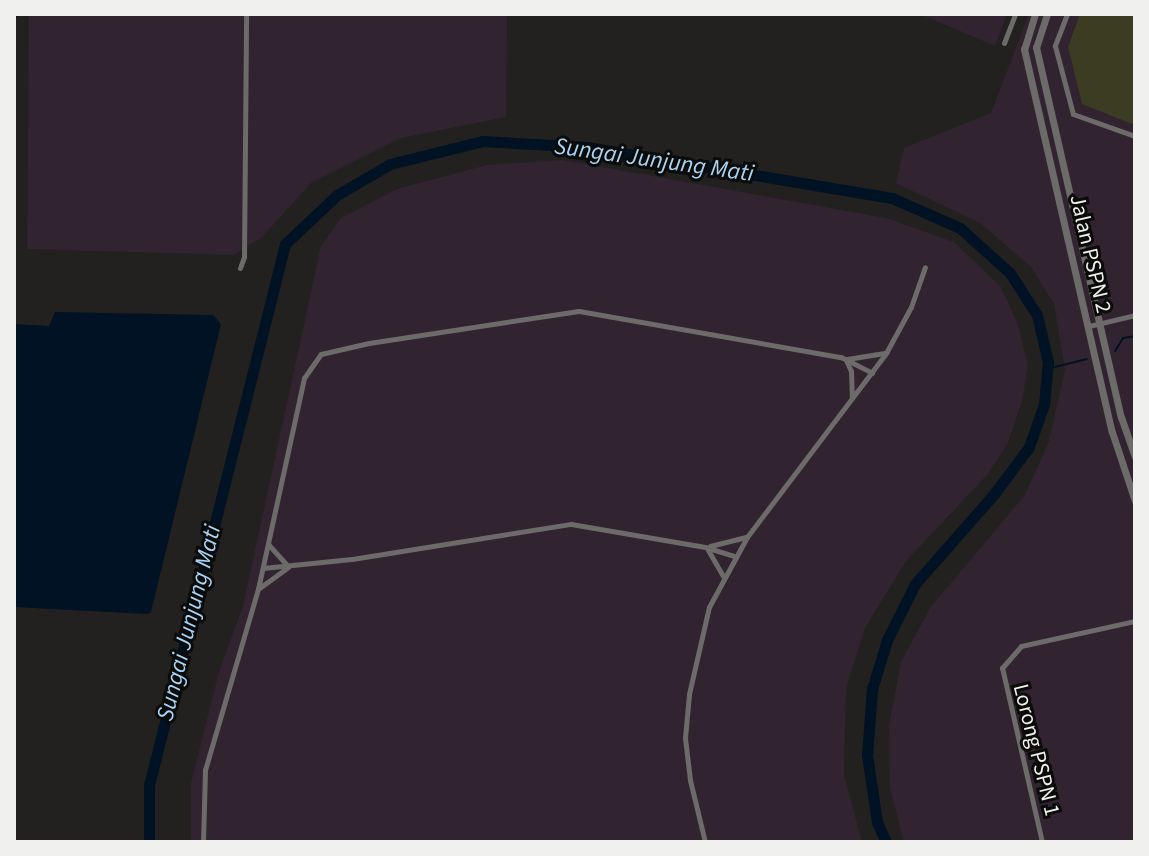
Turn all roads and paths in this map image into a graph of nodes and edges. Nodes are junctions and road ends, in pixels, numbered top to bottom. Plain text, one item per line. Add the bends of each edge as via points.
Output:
1 (246, 14) edge
2 (1015, 14) edge
3 (1035, 14) edge
4 (1047, 14) edge
5 (1067, 14) edge
6 (1004, 43) dead end
7 (1135, 136) edge
8 (925, 267) dead end
9 (240, 268) dead end
10 (1135, 315) edge
11 (1102, 323) junction
12 (1089, 326) junction
13 (886, 353) junction
14 (846, 359) junction
15 (872, 373) junction
16 (852, 398) junction
17 (1135, 457) edge
18 (1135, 501) edge
19 (747, 537) junction
20 (268, 544) junction
21 (705, 547) junction
22 (734, 556) junction
23 (288, 566) junction
24 (263, 568) junction
25 (723, 576) junction
26 (258, 589) junction
27 (1135, 621) edge
28 (203, 842) edge
29 (705, 842) edge
30 (1042, 842) edge

1 - 9 street
2 - 6 street
3 - 12 street, Jalan PSPN 2 via 1024,49
4 - 11 street, Jalan PSPN 2 via 1036,47
5 - 7 street via 1055,46 1073,114
8 - 13 street
10 - 11 street
11 - 12 street
11 - 17 street, Jalan PSPN 2 via 1121,417
12 - 18 street, Jalan PSPN 2 via 1112,432
13 - 14 street
13 - 15 street
14 - 15 street
14 - 16 street
14 - 20 street via 579,311 330,350 313,361 304,378
15 - 16 street
16 - 19 street
19 - 21 street
19 - 22 street
20 - 23 street
20 - 24 street
21 - 22 street
21 - 23 street via 571,524
21 - 25 street
22 - 25 street
23 - 24 street
23 - 26 street
24 - 26 street
25 - 29 street via 706,618 686,716 690,780
26 - 28 street via 205,770
27 - 30 street, Lorong PSPN 1 via 1021,646 1002,668

